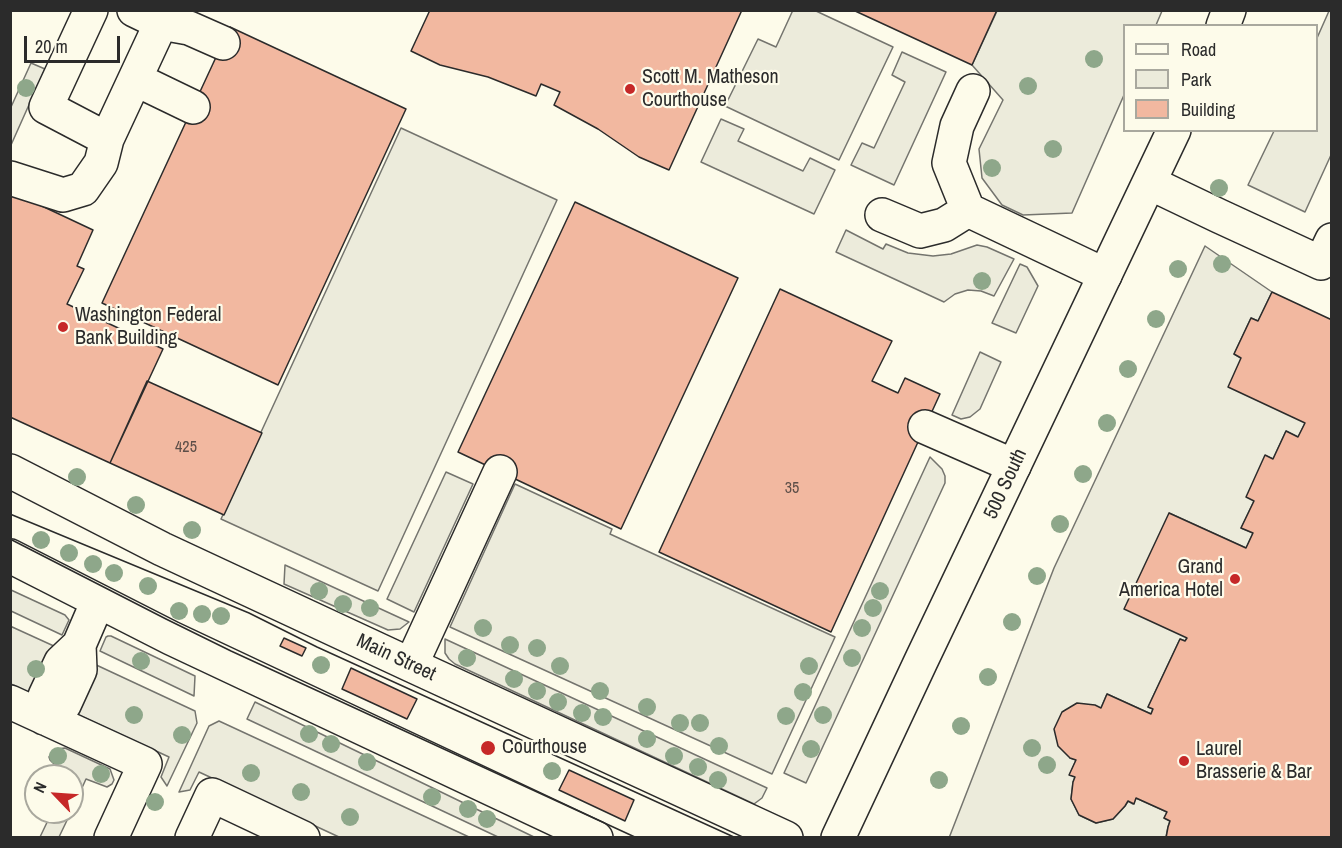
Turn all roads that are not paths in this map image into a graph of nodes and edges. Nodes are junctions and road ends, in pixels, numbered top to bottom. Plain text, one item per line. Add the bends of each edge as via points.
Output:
1 (92, 10) edge
2 (1229, 10) edge
3 (148, 17) edge
4 (1223, 24) edge
5 (223, 43) dead end
6 (135, 79) junction
7 (973, 91) dead end
8 (193, 107) dead end
9 (1173, 132) edge
10 (107, 139) junction
11 (10, 178) edge
12 (1150, 183) junction
13 (968, 210) junction
14 (882, 215) dead end
15 (1332, 240) edge
16 (1105, 275) junction
17 (925, 427) dead end
18 (1014, 466) junction
19 (10, 471) edge
20 (500, 472) dead end
21 (10, 555) edge
22 (98, 601) junction
23 (411, 665) junction
24 (10, 702) edge
25 (44, 718) junction
26 (111, 837) edge
27 (192, 837) edge
28 (303, 837) edge
29 (596, 837) edge
30 (786, 837) edge
31 (838, 837) edge

1 - 10 street via 46,107
2 - 4 street
3 - 5 street via 189,28
3 - 6 street
6 - 8 street
6 - 10 street
7 - 13 street via 957,126 949,163
9 - 12 street, 500 South
10 - 11 street via 101,163 83,189 63,195
12 - 15 street via 1321,263
12 - 16 street, 500 South
13 - 14 street via 944,225 920,231
13 - 16 street
16 - 18 street, 500 South
17 - 18 street
18 - 31 street, 500 South
19 - 23 street, Main Street via 162,549
20 - 23 street
21 - 22 street
22 - 25 street via 79,645 56,672 45,696
22 - 29 street
23 - 30 street, Main Street
24 - 25 street
25 - 26 street via 145,764
27 - 28 street via 212,795

